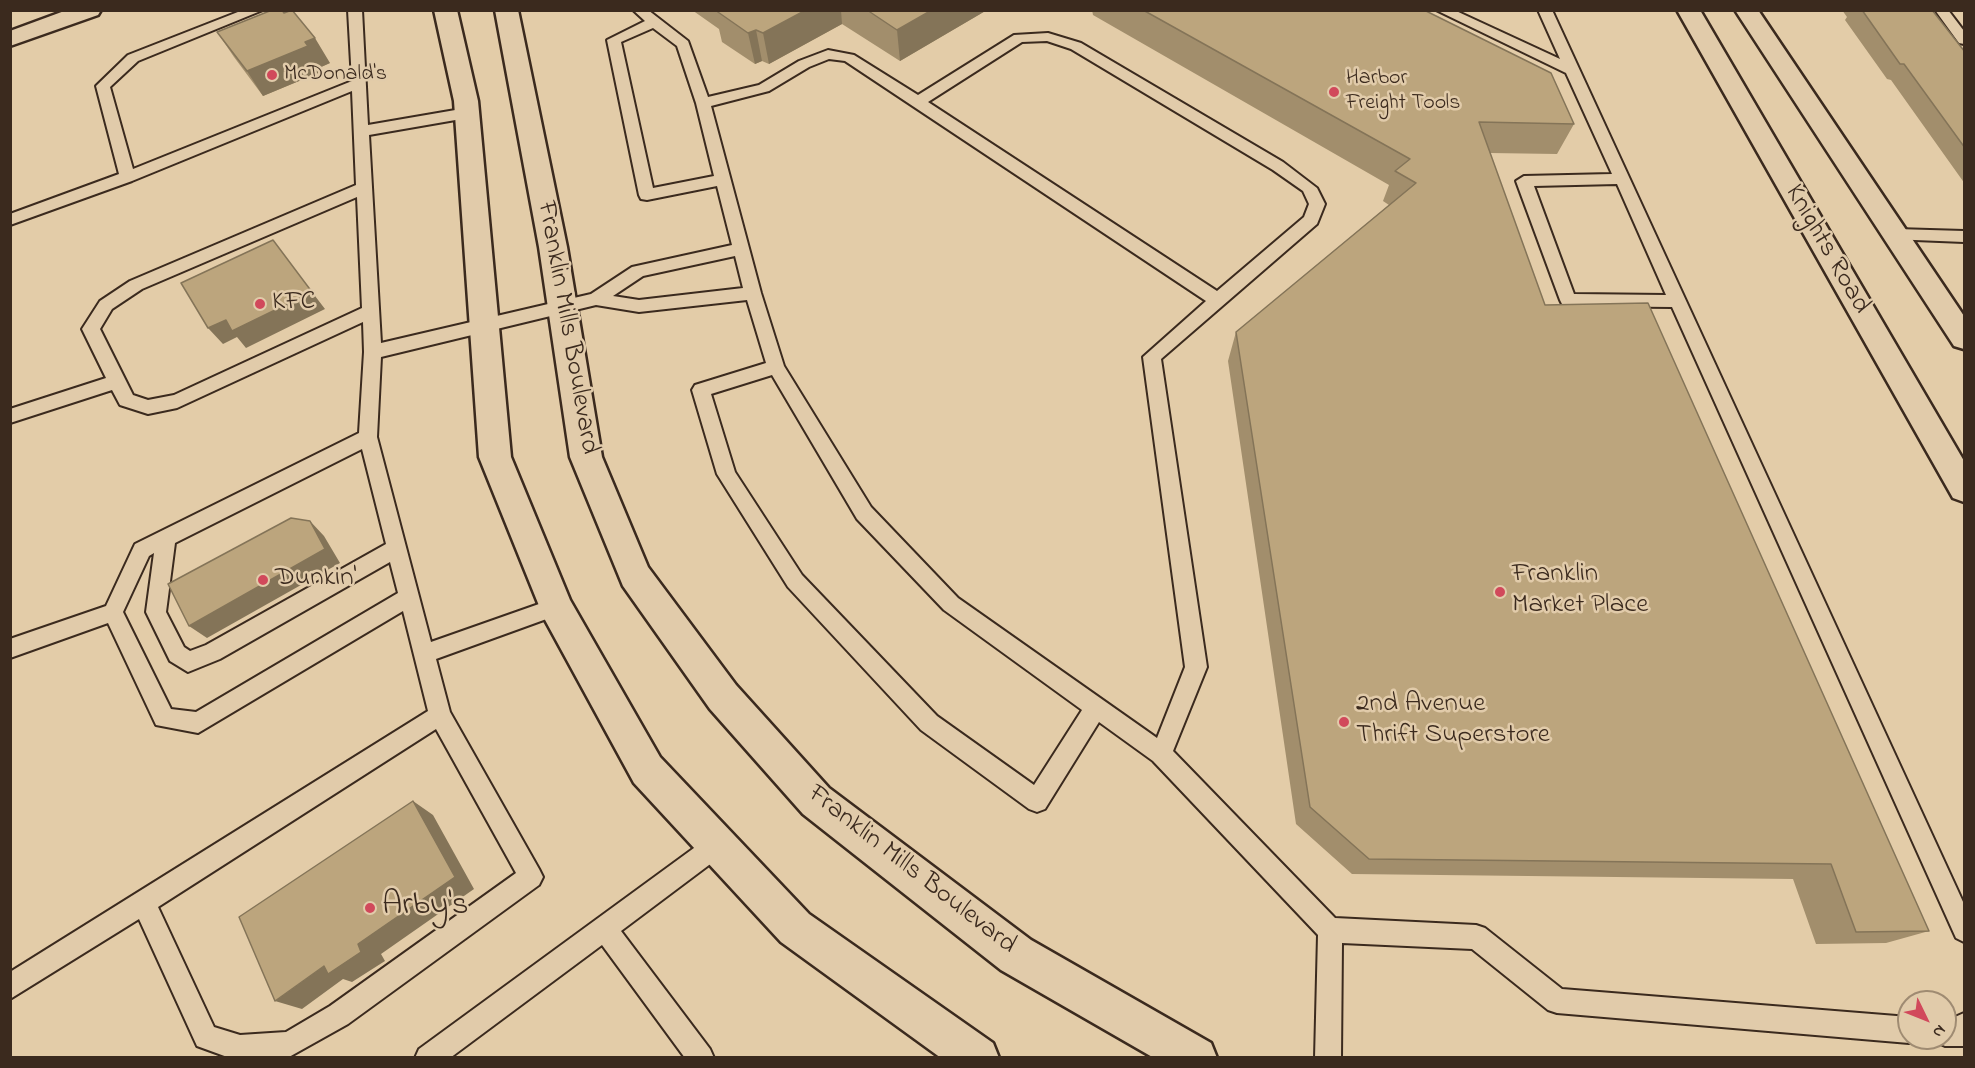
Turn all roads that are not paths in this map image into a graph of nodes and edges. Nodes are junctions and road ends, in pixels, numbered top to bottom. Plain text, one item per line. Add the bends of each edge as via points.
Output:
1 (90, 10) edge
2 (257, 10) edge
3 (355, 10) edge
4 (445, 10) edge
5 (506, 10) edge
6 (1442, 10) edge
7 (1545, 10) edge
8 (1688, 10) edge
9 (1746, 10) edge
10 (1941, 10) edge
11 (646, 16) edge
12 (10, 39) edge
13 (1965, 40) edge
14 (1572, 70) junction
15 (360, 83) junction
16 (918, 102) junction
17 (703, 103) junction
18 (467, 113) junction
19 (362, 131) junction
20 (127, 177) junction
21 (723, 179) junction
22 (1621, 179) junction
23 (366, 187) junction
24 (10, 220) edge
25 (1896, 235) junction
26 (1965, 237) edge
27 (743, 248) junction
28 (753, 293) junction
29 (596, 299) junction
30 (1218, 300) junction
31 (1678, 301) junction
32 (562, 306) junction
33 (371, 311) junction
34 (484, 326) junction
35 (1965, 338) edge
36 (373, 352) junction
37 (776, 367) junction
38 (117, 381) junction
39 (10, 416) edge
40 (368, 437) junction
41 (1965, 489) edge
42 (166, 537) junction
43 (397, 548) junction
44 (409, 597) junction
45 (555, 607) junction
46 (113, 612) junction
47 (10, 648) edge
48 (424, 654) junction
49 (1095, 709) junction
50 (440, 715) junction
51 (1161, 754) junction
52 (717, 845) junction
53 (144, 903) junction
54 (604, 928) junction
55 (1330, 930) junction
56 (1965, 930) edge
57 (10, 987) edge
58 (1897, 1029) edge
59 (696, 1056) edge
60 (428, 1058) edge
61 (978, 1058) edge
62 (1196, 1058) edge
63 (1328, 1058) edge

1 - 12 street
2 - 20 lane via 133,58 103,86
3 - 15 lane
4 - 18 street
5 - 32 street, Franklin Mills Boulevard
6 - 14 lane
7 - 14 lane
8 - 41 street, Knights Road
9 - 25 street
10 - 13 lane
11 - 17 lane via 683,44
11 - 21 lane via 614,40 647,195
14 - 22 lane
15 - 19 lane
15 - 20 lane
16 - 17 lane via 849,58 828,54 764,88
16 - 30 lane
16 - 30 lane via 1019,38 1048,37 1076,46 1278,166 1309,188 1317,204 1311,220
17 - 21 lane
18 - 19 lane
18 - 34 street
19 - 23 lane
20 - 24 lane
21 - 27 lane
22 - 31 lane
22 - 31 lane via 1524,182 1568,300
23 - 33 lane
23 - 38 lane via 136,285 106,305 92,329
25 - 26 lane
25 - 35 street
27 - 28 lane
27 - 29 lane via 638,271
28 - 29 lane via 639,306
28 - 37 lane
29 - 32 lane
30 - 51 lane via 1152,357 1196,668
31 - 56 lane
32 - 34 lane
32 - 62 street, Franklin Mills Boulevard via 586,457 594,478 635,576 723,697 816,801 1016,955
33 - 36 lane
33 - 38 lane via 177,402 148,407 126,400
34 - 36 lane
34 - 45 street via 495,457
36 - 40 lane
37 - 49 lane via 864,513 951,604
37 - 49 lane via 701,390 726,474 795,581 929,723 1037,801
38 - 39 lane
40 - 42 lane
40 - 43 lane
42 - 43 lane via 156,612 177,654 188,662 213,652
42 - 46 lane via 142,550
43 - 44 lane
44 - 46 lane via 198,723 164,718
44 - 48 lane
45 - 48 lane
45 - 52 street via 647,770
46 - 47 lane
48 - 50 lane
49 - 51 lane
50 - 53 lane
50 - 53 lane via 531,877 339,1015 289,1044 240,1048 206,1037
51 - 55 lane
52 - 54 lane
52 - 61 street via 795,928
53 - 57 lane
54 - 59 lane
54 - 60 lane
55 - 58 lane via 1476,938 1557,1001
55 - 63 lane

